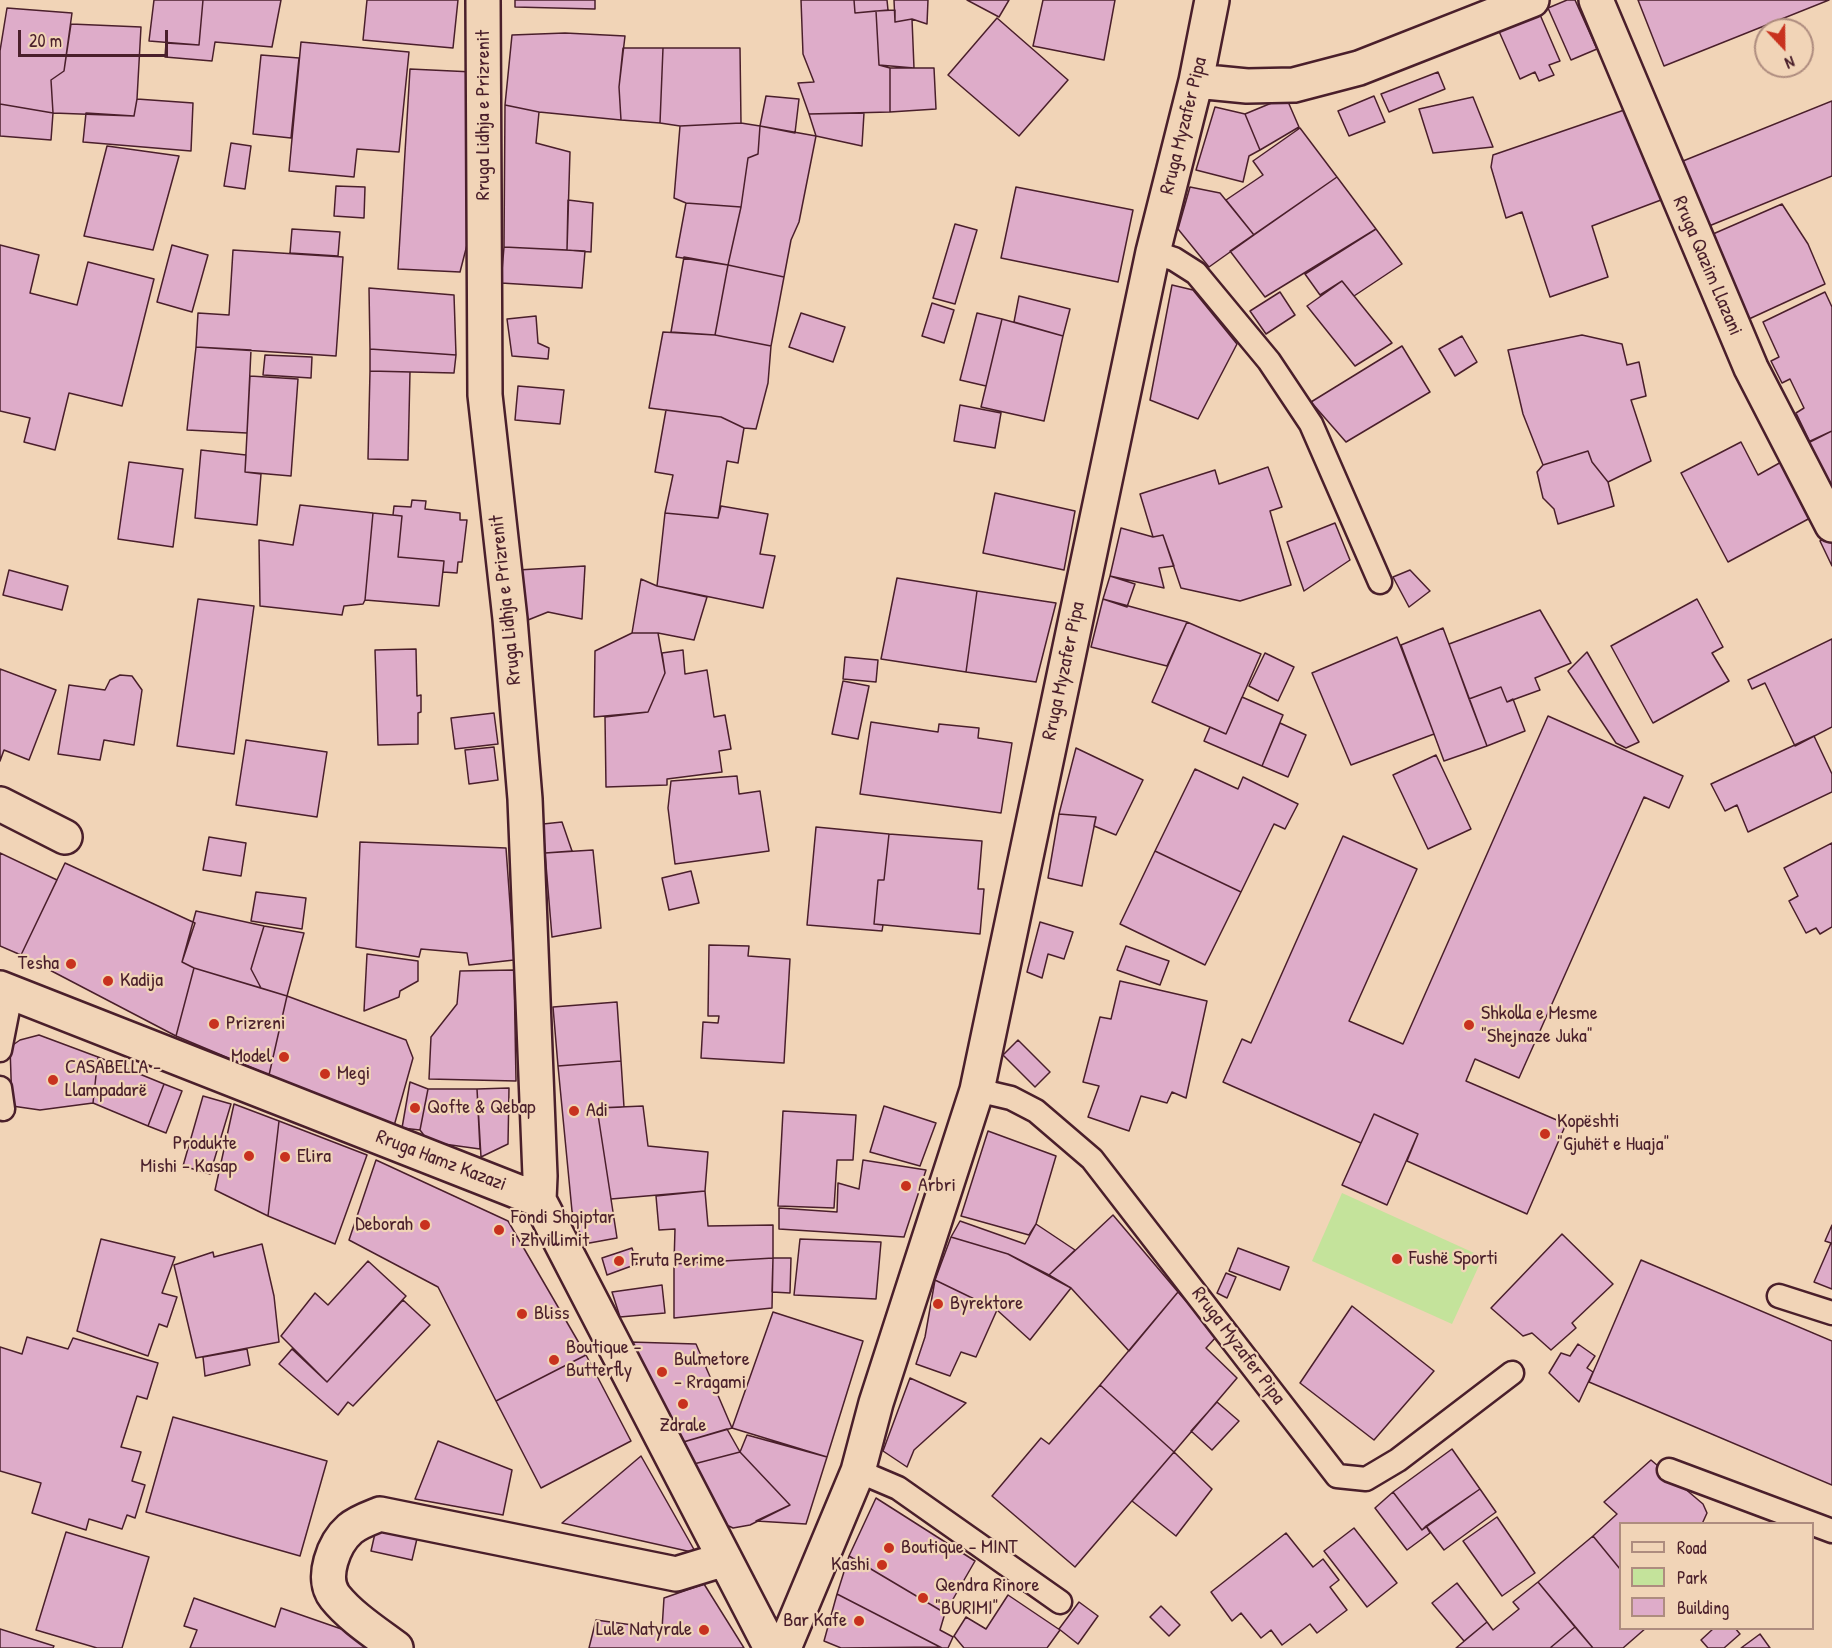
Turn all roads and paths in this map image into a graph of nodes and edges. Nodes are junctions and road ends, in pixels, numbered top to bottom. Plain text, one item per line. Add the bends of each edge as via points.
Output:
1 (483, 0) edge
2 (1212, 0) edge
3 (1532, 0) edge
4 (1596, 0) edge
5 (1196, 81) junction
6 (1153, 252) junction
7 (1832, 525) edge
8 (1380, 582) dead end
9 (0, 804) edge
10 (66, 837) dead end
11 (5, 991) edge
12 (0, 1050) edge
13 (977, 1090) junction
14 (538, 1200) junction
15 (1779, 1296) dead end
16 (1832, 1314) edge
17 (1512, 1373) dead end
18 (1669, 1470) dead end
19 (858, 1471) junction
20 (1808, 1522) edge
21 (1814, 1524) edge
22 (1832, 1531) edge
23 (725, 1559) junction
24 (1060, 1602) dead end
25 (396, 1648) edge
26 (771, 1648) edge
27 (784, 1648) edge

1 - 14 street, Rruga Lidhja e Prizrenit via 485,395 525,799
2 - 5 street, Rruga Myzafer Pipa
3 - 5 street via 1359,68 1294,85
4 - 7 street, Rruga Qazim Llazani via 1751,368
5 - 6 street, Rruga Myzafer Pipa
6 - 8 lane via 1196,273 1269,361 1311,424
6 - 13 street, Rruga Myzafer Pipa
9 - 10 street
11 - 12 lane
11 - 14 street, Rruga Hamz Kazazi
13 - 17 lane, Rruga Myzafer Pipa via 1011,1098 1036,1111 1092,1159 1337,1476 1366,1479 1398,1460
13 - 19 street, Rruga Myzafer Pipa via 876,1403
14 - 23 street
15 - 16 lane
18 - 20 lane
19 - 24 lane via 898,1488
19 - 27 street, Rruga Myzafer Pipa
21 - 22 lane
23 - 25 street via 676,1574 380,1514 350,1529 331,1561 328,1579 333,1596
23 - 26 street

